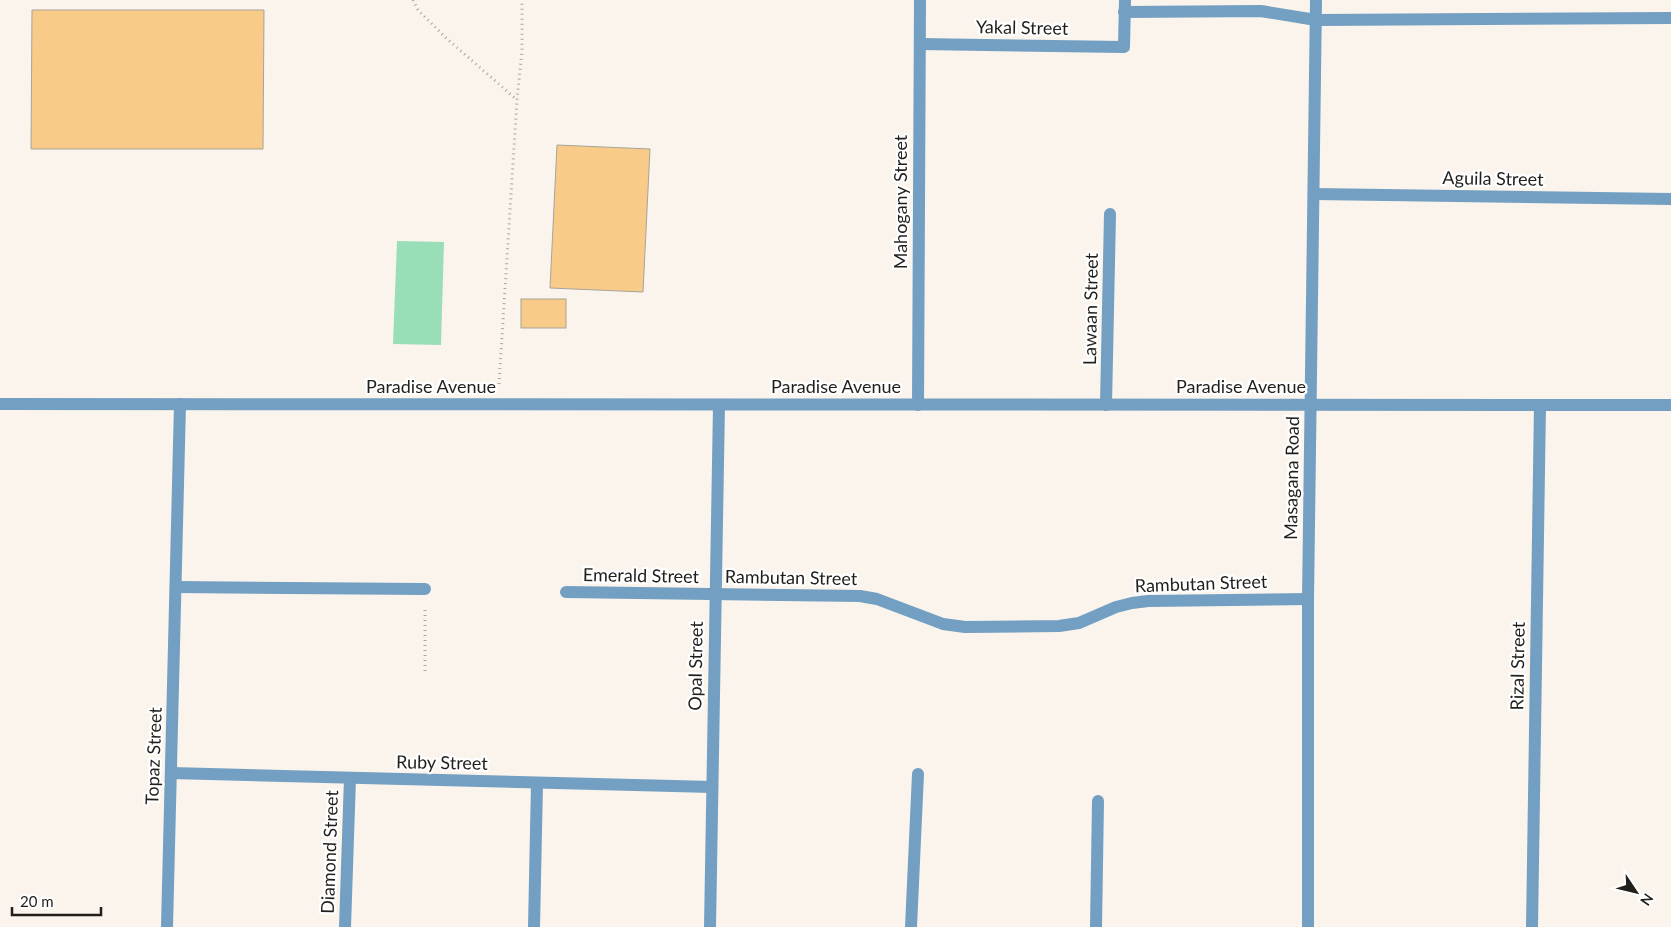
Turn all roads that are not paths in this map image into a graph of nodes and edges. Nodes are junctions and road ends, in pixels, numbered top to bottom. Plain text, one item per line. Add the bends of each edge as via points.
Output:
1 (920, 0) edge
2 (1316, 0) edge
3 (1125, 6) edge
4 (1671, 18) edge
5 (1316, 20) junction
6 (920, 44) junction
7 (1314, 194) junction
8 (1671, 199) edge
9 (1110, 214) dead end
10 (0, 404) edge
11 (180, 404) junction
12 (719, 405) junction
13 (918, 405) junction
14 (1106, 405) junction
15 (1311, 405) junction
16 (1540, 405) junction
17 (1671, 405) edge
18 (176, 587) junction
19 (425, 589) road end
20 (566, 592) dead end
21 (715, 595) junction
22 (1308, 599) junction
23 (171, 773) junction
24 (918, 774) dead end
25 (350, 778) junction
26 (537, 783) junction
27 (712, 787) junction
28 (1098, 801) dead end
29 (167, 927) edge
30 (345, 927) edge
31 (534, 927) edge
32 (710, 927) edge
33 (911, 927) edge
34 (1096, 927) edge
35 (1308, 927) edge
36 (1532, 927) edge

1 - 6 street, Mahogany Street
2 - 5 street, Masagana Road
3 - 5 street via 1261,11
3 - 6 street, Yakal Street via 1124,47
4 - 5 street
5 - 7 street, Masagana Road
6 - 13 street, Mahogany Street
7 - 8 street, Aguila Street
7 - 15 street, Masagana Road
9 - 14 street, Lawaan Street
10 - 11 street, Paradise Avenue
11 - 12 street, Paradise Avenue
11 - 18 street, Topaz Street
12 - 13 street, Paradise Avenue
12 - 21 street, Opal Street
13 - 14 street, Paradise Avenue
14 - 15 street, Paradise Avenue
15 - 16 street, Paradise Avenue
15 - 22 street, Masagana Road
16 - 17 street, Paradise Avenue
16 - 36 street, Rizal Street
18 - 19 street
18 - 23 street, Topaz Street
20 - 21 street, Emerald Street
21 - 22 street, Rambutan Street via 860,596 877,599 943,624 965,627 1059,626 1079,623 1116,607 1148,601
21 - 27 street, Opal Street
22 - 35 street, Masagana Road
23 - 25 street, Ruby Street
23 - 29 street, Topaz Street
24 - 33 street
25 - 26 street, Ruby Street
25 - 30 street, Diamond Street
26 - 27 street, Ruby Street
26 - 31 street
27 - 32 street, Opal Street
28 - 34 street

